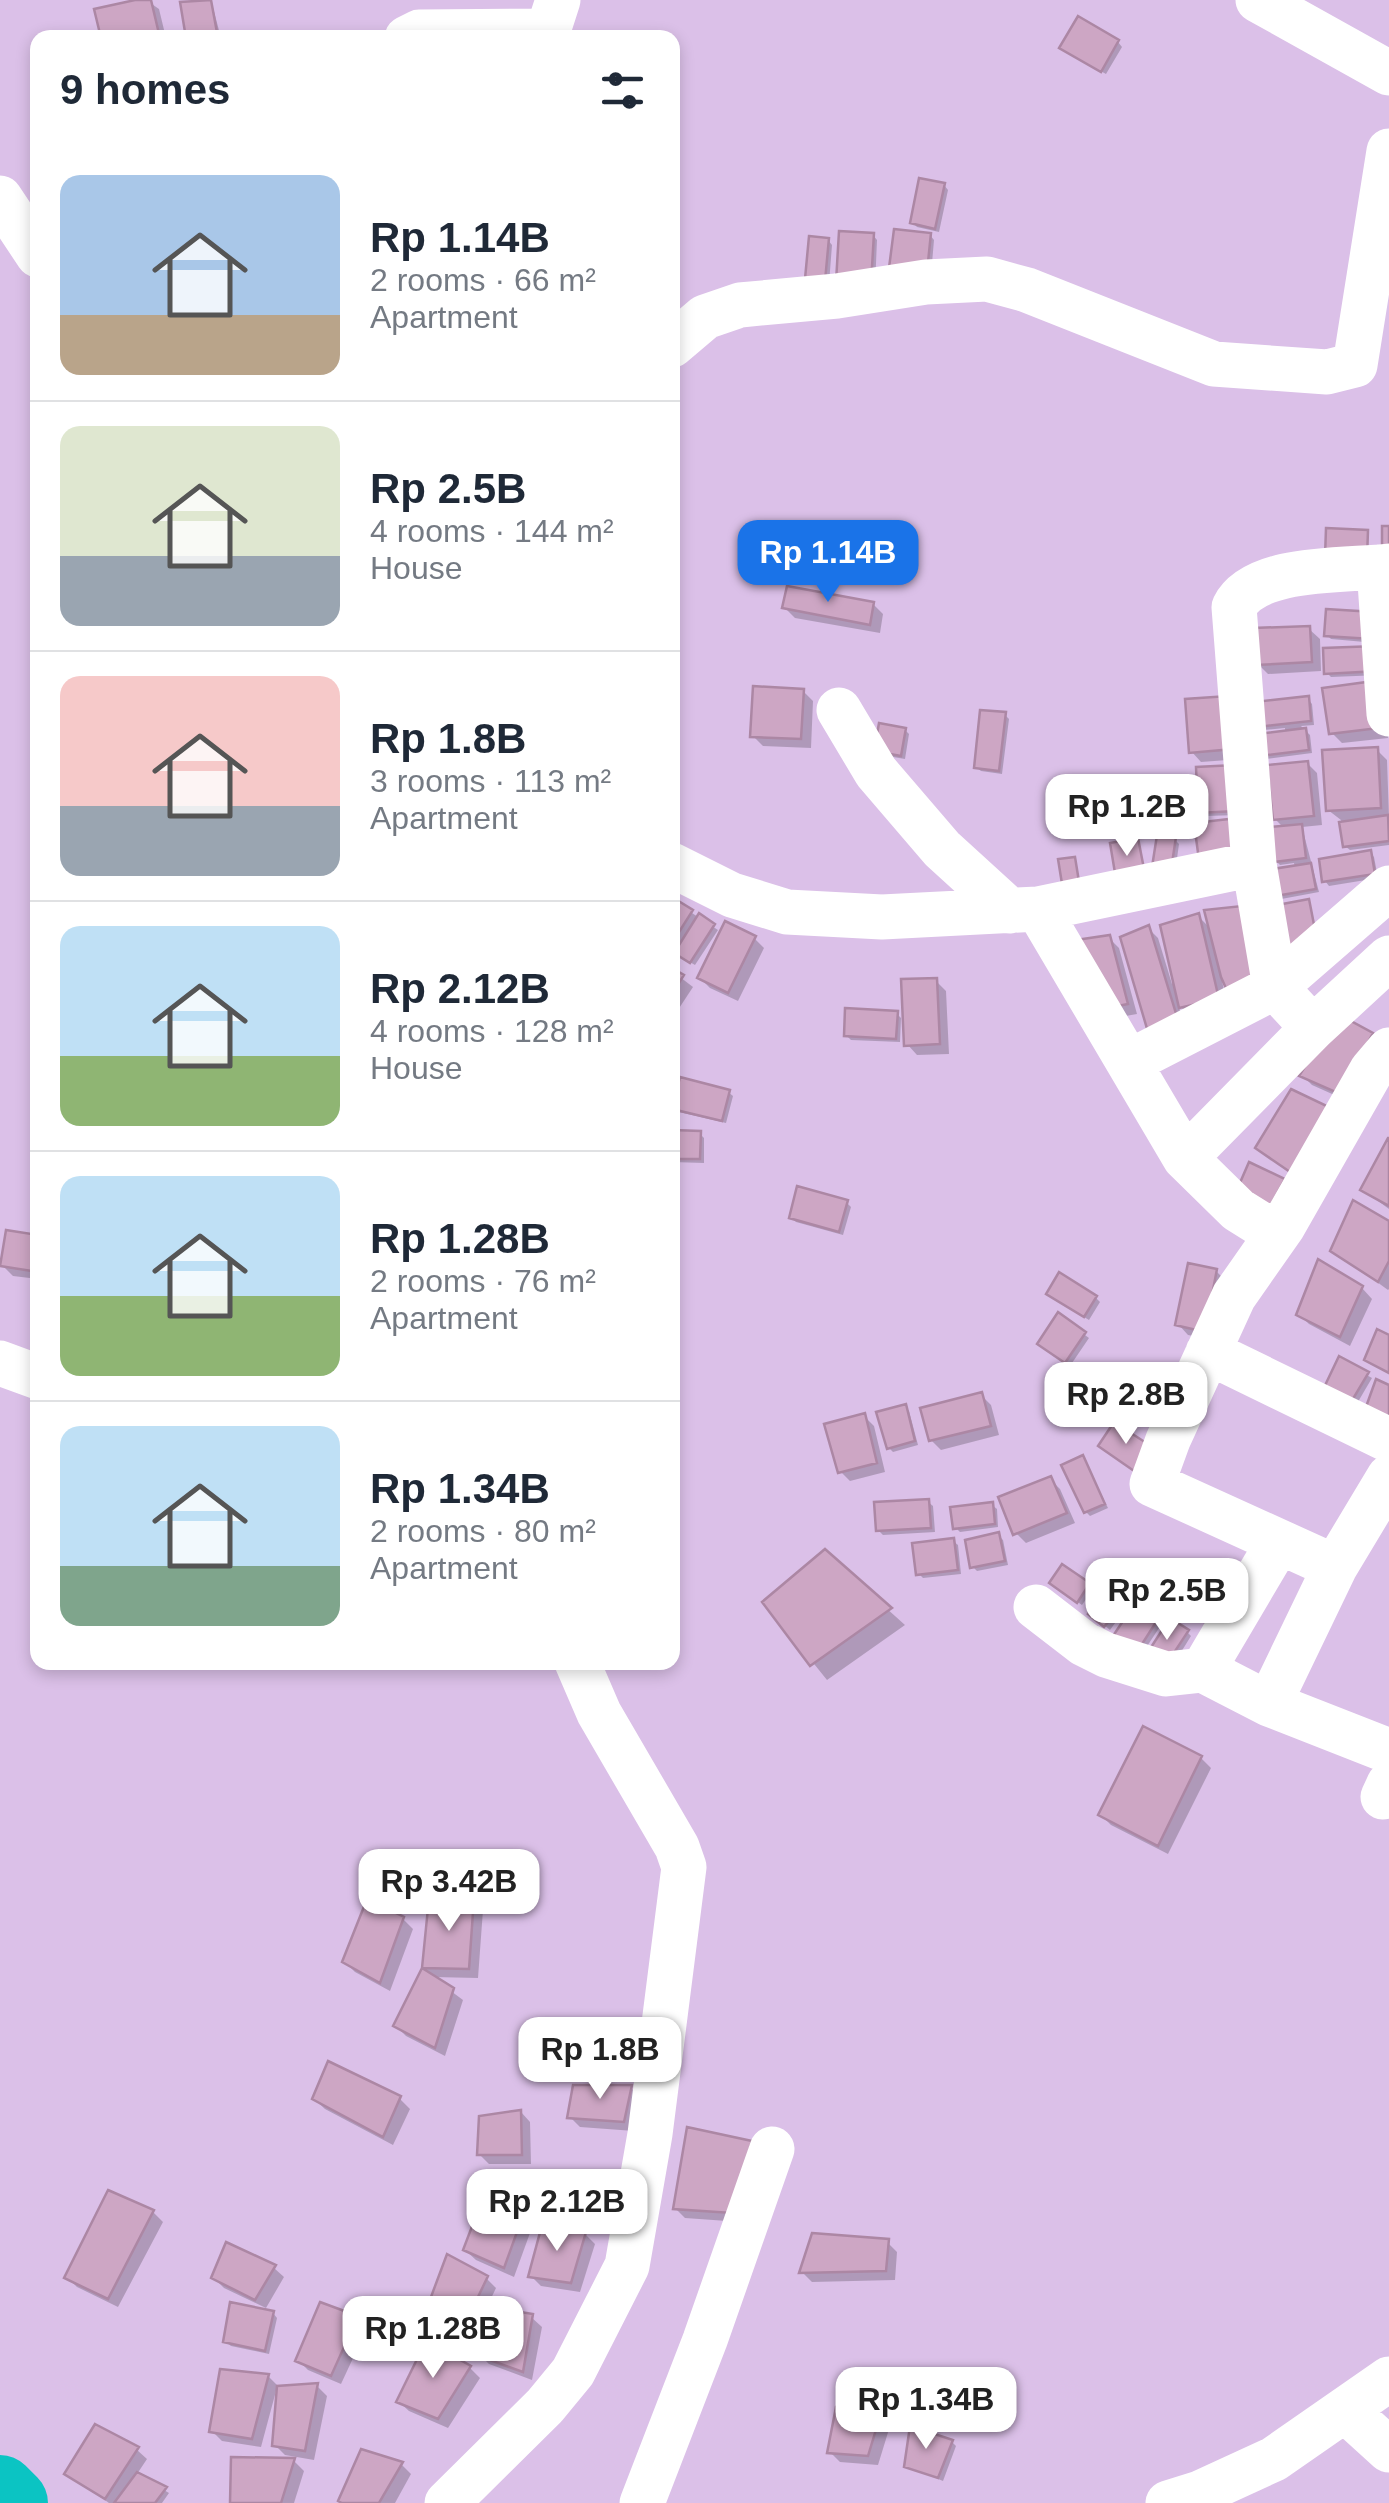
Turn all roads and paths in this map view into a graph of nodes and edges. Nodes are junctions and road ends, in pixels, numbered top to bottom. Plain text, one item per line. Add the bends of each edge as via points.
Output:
1 (558, 0) edge
2 (1258, 0) edge
3 (548, 30) edge
4 (1389, 74) edge
5 (1389, 151) edge
6 (0, 198) edge
7 (30, 243) edge
8 (680, 338) edge
9 (1384, 566) edge
10 (838, 710) dead end
11 (1389, 714) edge
12 (1254, 864) junction
13 (680, 869) edge
14 (1389, 888) edge
15 (1024, 910) junction
16 (1389, 958) edge
17 (1275, 987) junction
18 (1314, 1028) junction
19 (1389, 1050) edge
20 (1129, 1062) junction
21 (1185, 1158) junction
22 (1284, 1226) junction
23 (1208, 1352) junction
24 (0, 1363) edge
25 (30, 1374) edge
26 (1389, 1440) edge
27 (1389, 1478) edge
28 (1278, 1543) junction
29 (1335, 1567) junction
30 (1036, 1606) dead end
31 (580, 1670) edge
32 (1203, 1670) junction
33 (1268, 1704) junction
34 (1389, 1751) edge
35 (772, 2149) dead end
36 (1389, 2379) edge
37 (1349, 2407) junction
38 (1389, 2450) edge
39 (447, 2503) edge
40 (642, 2503) edge
41 (1168, 2503) edge

1 - 3 street
2 - 4 street
5 - 8 street via 1356,366 1327,372 1214,364 986,279 740,304 705,317
6 - 7 street
9 - 11 street
9 - 12 street via 1299,573 1250,587 1234,606
10 - 15 street via 876,772 942,849
12 - 15 street
12 - 17 street
13 - 15 street via 787,912 882,917
14 - 17 street
15 - 20 street
16 - 18 street
17 - 18 street
17 - 20 street
18 - 21 street
19 - 22 street
20 - 21 street
21 - 22 street via 1238,1210 1262,1225
22 - 23 street via 1251,1268
23 - 26 street
23 - 28 street via 1152,1484
24 - 25 street
27 - 29 street
28 - 29 street
28 - 32 street
29 - 33 street
30 - 32 street via 1084,1644 1120,1660 1166,1674
31 - 39 street via 684,1867 650,2134 627,2266 573,2372
32 - 33 street
33 - 34 street
35 - 40 street
36 - 37 street
37 - 38 street
37 - 41 street via 1274,2459

